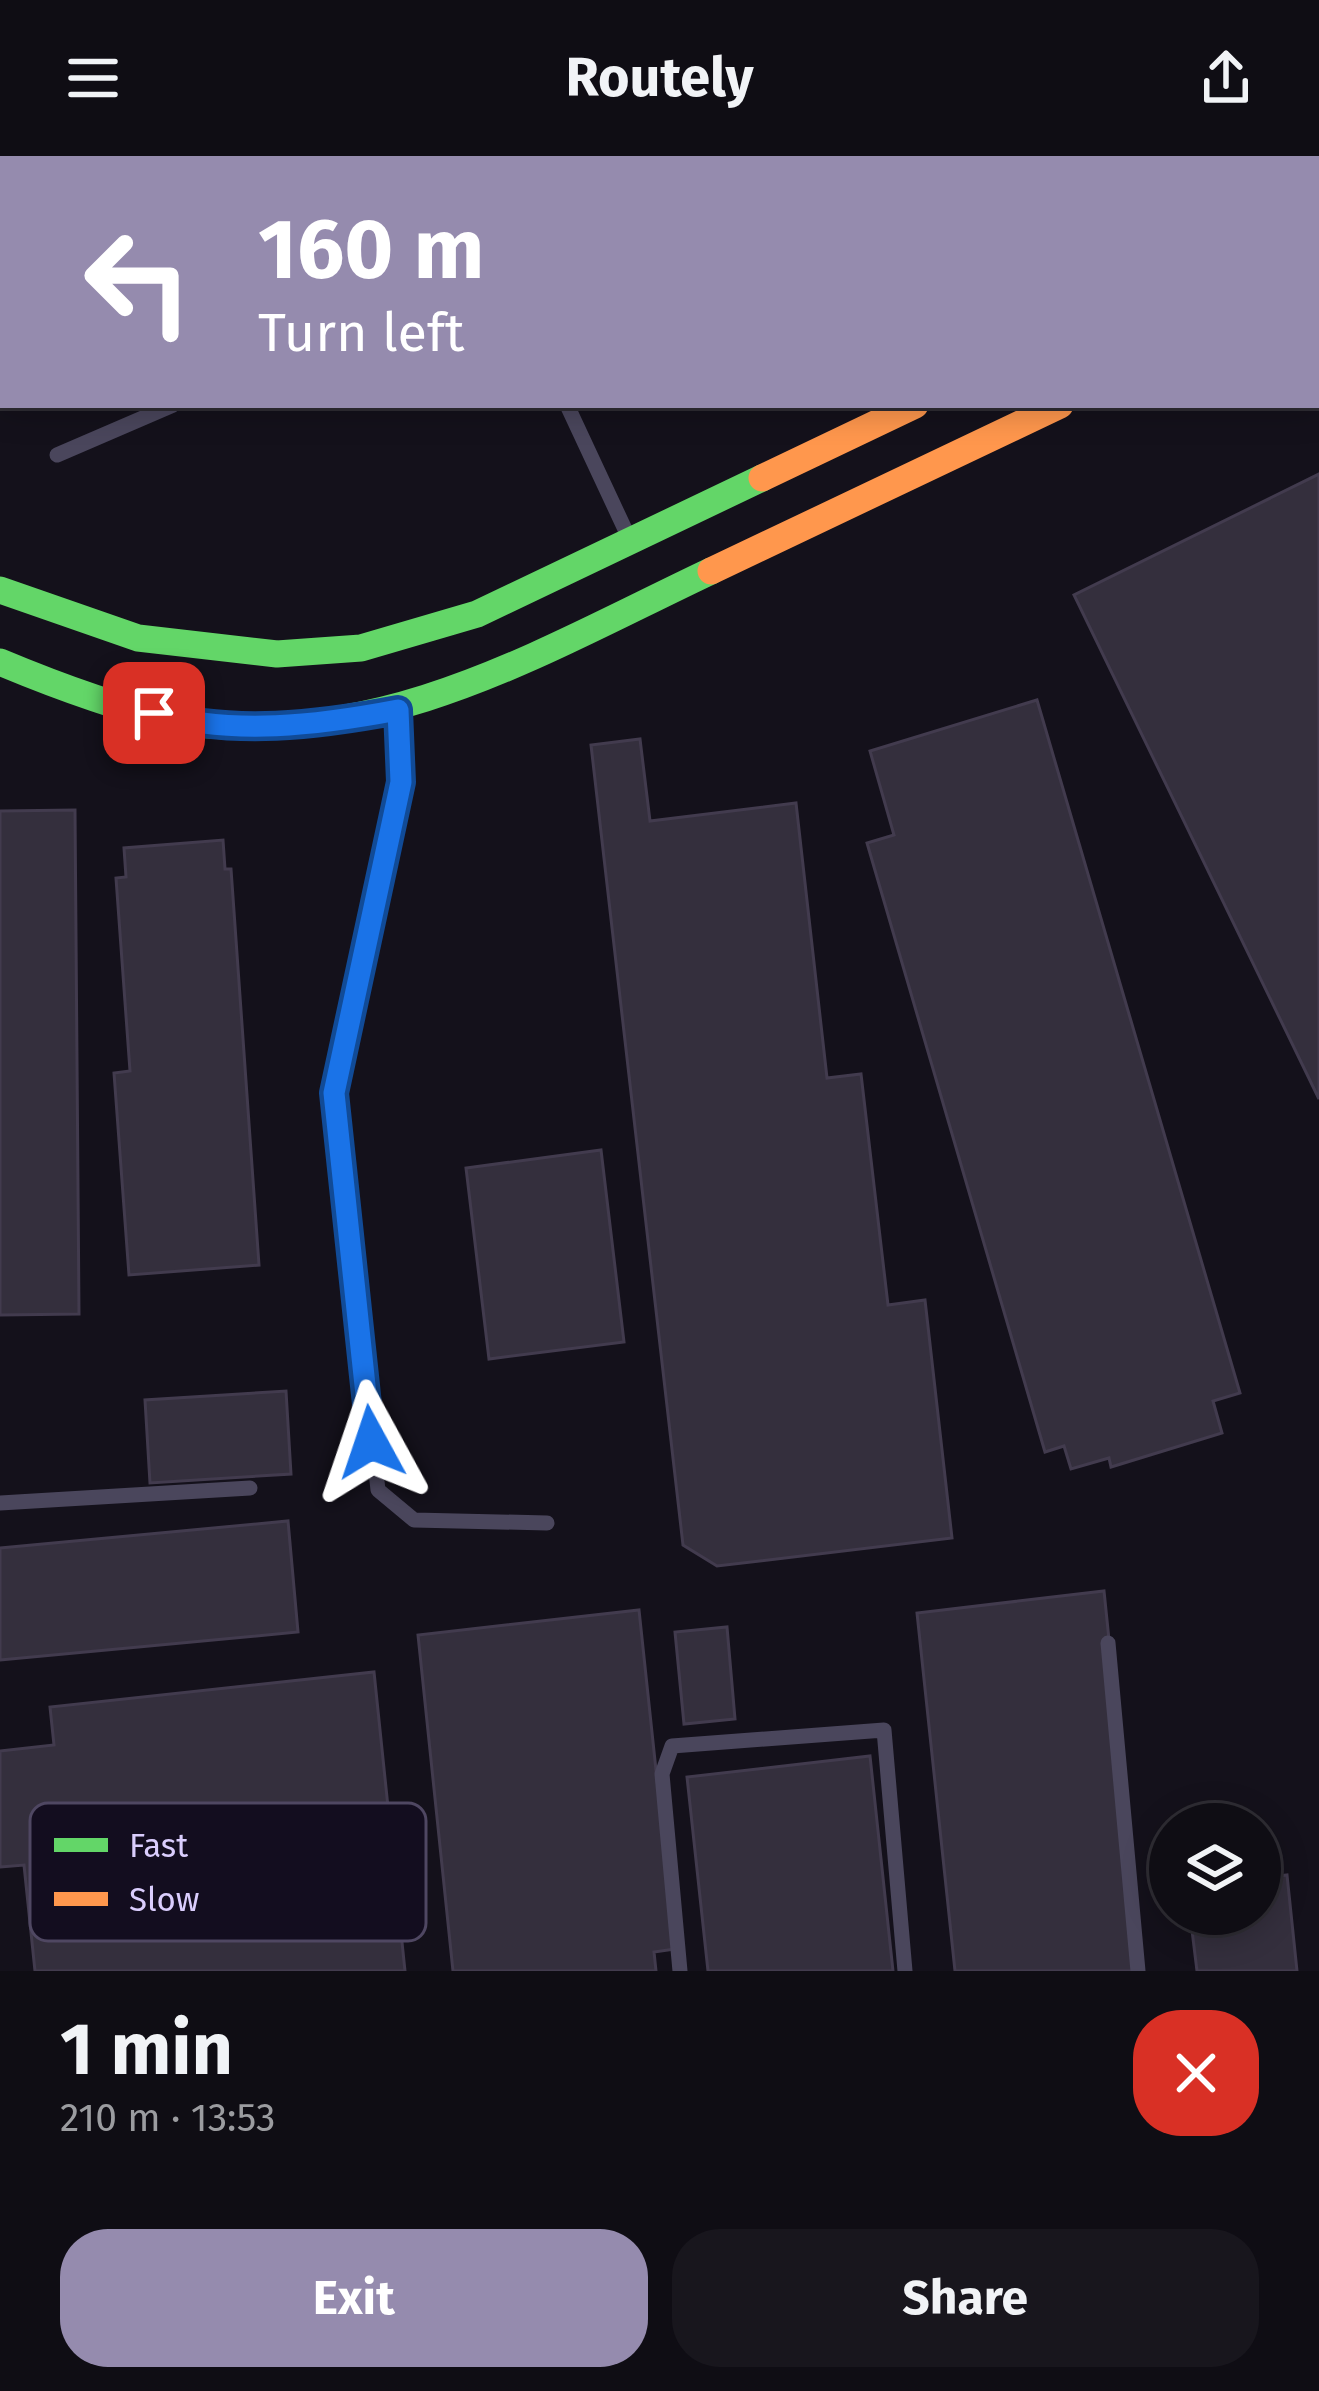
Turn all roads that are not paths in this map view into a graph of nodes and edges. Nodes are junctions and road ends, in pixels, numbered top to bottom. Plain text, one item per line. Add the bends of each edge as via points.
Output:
1 (166, 408) edge
2 (568, 408) edge
3 (909, 408) edge
4 (1054, 408) edge
5 (57, 455) dead end
6 (632, 543) junction
7 (0, 590) edge
8 (0, 662) edge
9 (398, 710) junction
10 (250, 1488) dead end
11 (0, 1503) edge
12 (547, 1523) dead end
13 (1108, 1643) dead end
14 (680, 1971) edge
15 (905, 1971) edge
16 (1138, 1971) edge

1 - 5 lane
2 - 6 lane
3 - 6 street
4 - 9 street via 504,670
6 - 7 street via 477,614 361,648 278,654 137,638
8 - 9 street via 190,723 318,725
9 - 12 lane via 401,782 334,1093 378,1490 414,1520
10 - 11 lane
13 - 16 lane
14 - 15 lane via 662,1774 672,1746 884,1730

